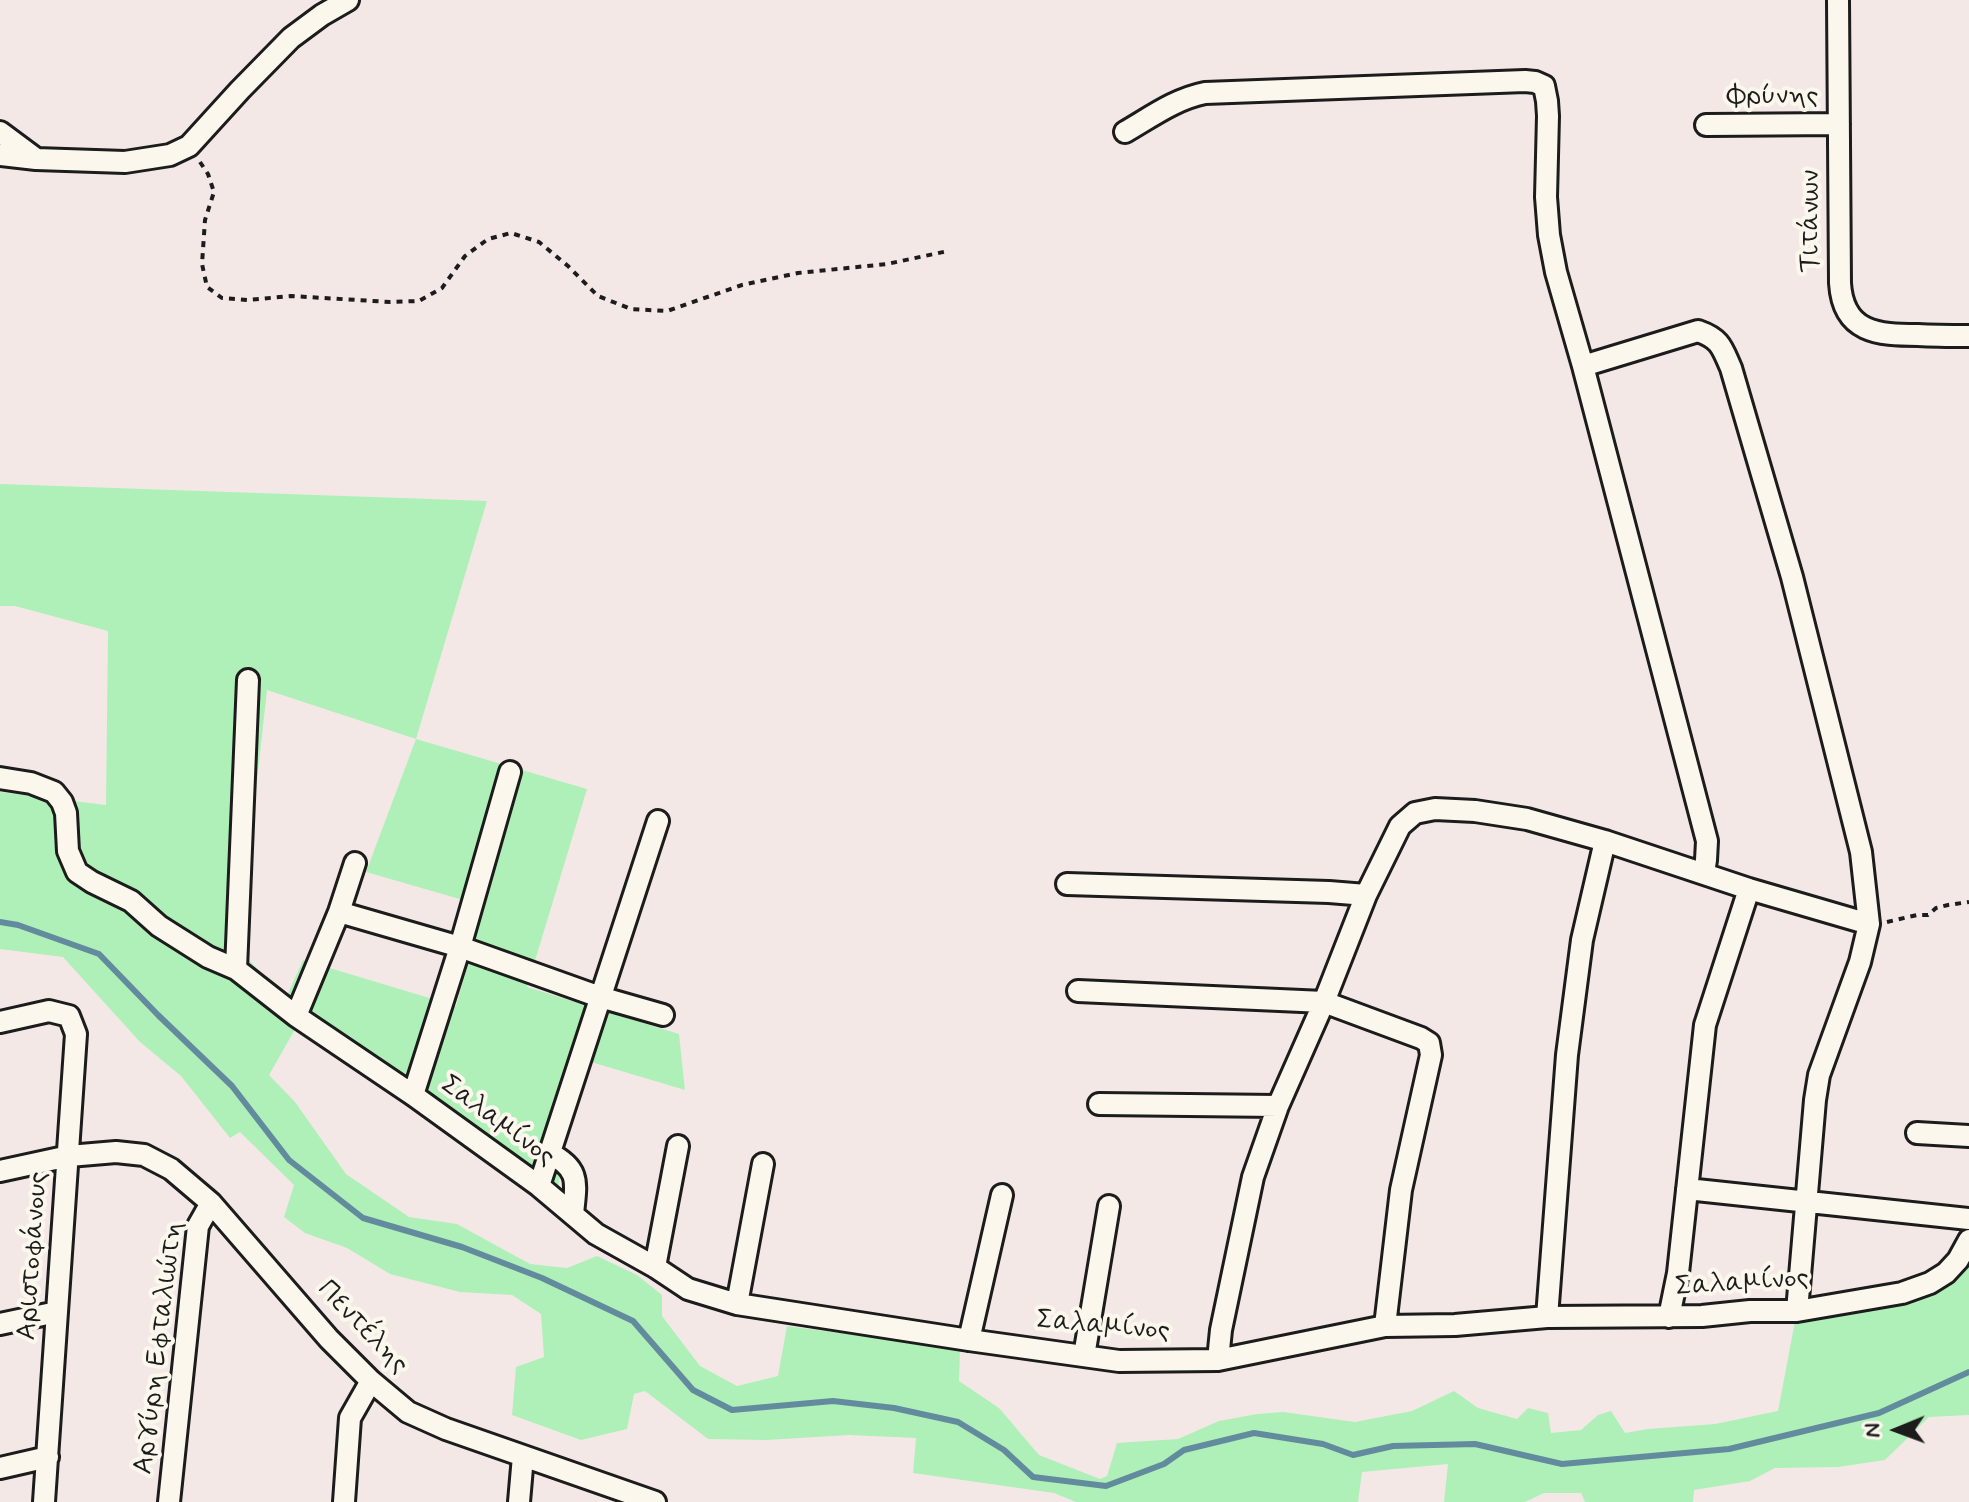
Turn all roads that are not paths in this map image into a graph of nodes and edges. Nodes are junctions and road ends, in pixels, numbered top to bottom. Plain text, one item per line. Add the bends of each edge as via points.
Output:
1 (348, 0) edge
2 (1838, 0) edge
3 (1839, 124) junction
4 (1706, 125) dead end
5 (0, 132) edge
6 (1125, 132) dead end
7 (0, 155) edge
8 (36, 159) junction
9 (1969, 336) edge
10 (1583, 366) junction
11 (248, 680) dead end
12 (510, 772) dead end
13 (0, 778) edge
14 (658, 821) dead end
15 (1605, 841) junction
16 (355, 863) dead end
17 (1704, 873) junction
18 (1067, 884) dead end
19 (1749, 889) junction
20 (1366, 895) junction
21 (339, 912) junction
22 (1869, 924) junction
23 (460, 947) junction
24 (236, 969) junction
25 (1078, 991) dead end
26 (600, 997) junction
27 (1324, 1002) junction
28 (663, 1015) dead end
29 (296, 1016) junction
30 (0, 1022) edge
31 (413, 1095) junction
32 (1099, 1104) dead end
33 (1278, 1106) junction
34 (1917, 1133) dead end
35 (1969, 1136) edge
36 (678, 1146) dead end
37 (549, 1153) junction
38 (69, 1156) junction
39 (763, 1164) dead end
40 (0, 1171) edge
41 (539, 1186) junction
42 (1687, 1189) junction
43 (1002, 1195) dead end
44 (1805, 1202) junction
45 (211, 1203) junction
46 (1109, 1206) dead end
47 (573, 1214) junction
48 (1969, 1219) edge
49 (1969, 1240) edge
50 (655, 1267) junction
51 (737, 1304) junction
52 (1797, 1311) junction
53 (57, 1312) junction
54 (1547, 1317) junction
55 (1669, 1317) junction
56 (0, 1324) edge
57 (1385, 1326) junction
58 (969, 1340) junction
59 (1084, 1356) junction
60 (1218, 1360) junction
61 (371, 1381) junction
62 (523, 1456) junction
63 (48, 1457) junction
64 (0, 1468) edge
65 (44, 1502) edge
66 (169, 1502) edge
67 (344, 1502) edge
68 (519, 1502) edge
69 (655, 1502) edge

1 - 8 street via 291,38 189,146 170,155 125,162
2 - 3 street, Τιτάνων
3 - 4 street, Φρύνης
3 - 9 street, Τιτάνων via 1840,283 1847,310 1866,329 1883,334
5 - 8 street
6 - 10 street via 1172,104 1205,93 1525,81 1544,86 1549,235
7 - 8 street
10 - 17 street via 1707,841
10 - 22 street via 1698,331 1719,342 1792,577 1861,852
11 - 24 street
12 - 23 street
13 - 24 street, Σαλαμίνος via 54,792 66,813 68,851 77,872 131,901 208,957
14 - 26 street
15 - 17 street
15 - 20 street via 1502,815 1435,809 1415,813 1400,826
15 - 54 street via 1582,940 1567,1055
16 - 21 street
17 - 19 street
18 - 20 street
19 - 22 street
19 - 42 street via 1705,1025
20 - 27 street
21 - 23 street
21 - 29 street
22 - 44 street via 1819,1075
23 - 26 street
23 - 31 street
24 - 29 street, Σαλαμίνος
25 - 27 street
26 - 28 street
26 - 37 street
27 - 33 street
27 - 57 street via 1429,1043 1431,1055 1401,1190
29 - 31 street, Σαλαμίνος
30 - 38 street, Αριστοφάνους via 49,1011 69,1016 76,1034
31 - 41 street, Σαλαμίνος
32 - 33 street
33 - 60 street via 1253,1177
34 - 35 street
36 - 50 street
37 - 41 street
37 - 47 street via 573,1171
38 - 40 street, Πεντέλης
38 - 45 street, Πεντέλης via 144,1155 171,1169
38 - 53 street, Αριστοφάνους
39 - 51 street
41 - 47 street, Σαλαμίνος
42 - 44 street
42 - 55 street
43 - 58 street
44 - 48 street
44 - 52 street
45 - 61 street, Πεντέλης
45 - 66 street, Αργύρη Εφταλιώτη via 198,1226
46 - 59 street
47 - 50 street, Σαλαμίνος via 596,1234
49 - 52 street, Σαλαμίνος via 1958,1260 1930,1283 1902,1293
50 - 51 street, Σαλαμίνος via 688,1289
51 - 58 street, Σαλαμίνος
52 - 55 street, Σαλαμίνος
53 - 56 street
53 - 63 street, Αριστοφάνους
54 - 55 street, Σαλαμίνος
54 - 57 street, Σαλαμίνος
57 - 60 street, Σαλαμίνος
58 - 59 street, Σαλαμίνος
59 - 60 street, Σαλαμίνος via 1133,1362
61 - 62 street, Πεντέλης via 408,1412
61 - 67 street via 350,1418
62 - 68 street
62 - 69 street, Πεντέλης
63 - 64 street
63 - 65 street, Αριστοφάνους

